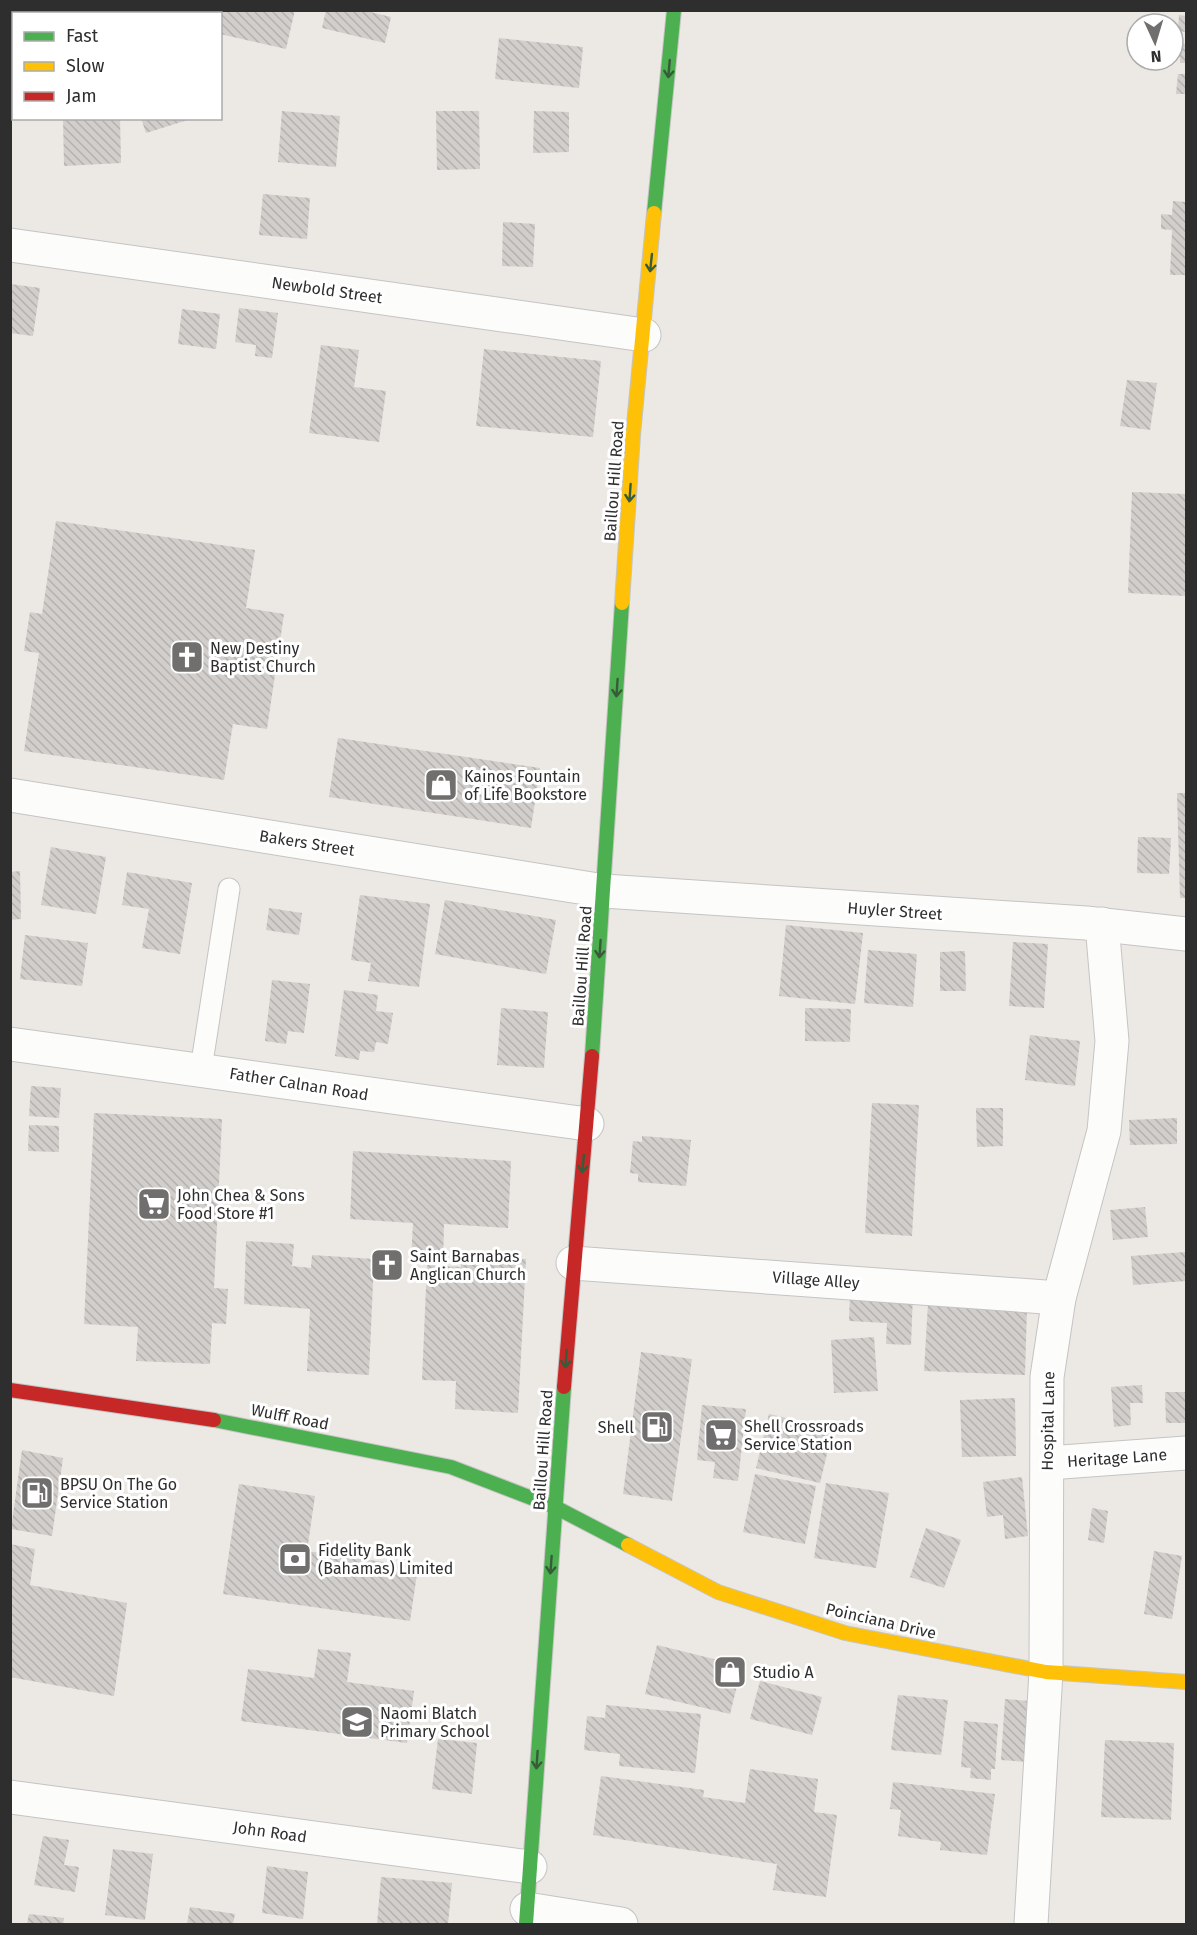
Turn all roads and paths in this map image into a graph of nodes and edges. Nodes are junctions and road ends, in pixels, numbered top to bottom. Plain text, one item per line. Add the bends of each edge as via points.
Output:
1 (674, 10) edge
2 (10, 245) edge
3 (644, 335) junction
4 (10, 795) edge
5 (228, 889) dead end
6 (604, 891) junction
7 (1102, 924) junction
8 (1186, 934) edge
9 (10, 1044) edge
10 (201, 1069) junction
11 (587, 1124) junction
12 (573, 1263) junction
13 (1059, 1298) junction
14 (10, 1390) edge
15 (1186, 1453) edge
16 (1048, 1463) junction
17 (555, 1507) junction
18 (1046, 1672) junction
19 (1186, 1682) edge
20 (10, 1797) edge
21 (530, 1867) junction
22 (527, 1917) edge
23 (621, 1924) edge
24 (1031, 1924) edge

1 -> 3 main road, Baillou Hill Road
2 - 3 street, Newbold Street
3 -> 6 main road, Baillou Hill Road via 633,435
4 - 6 street, Bakers Street
5 - 10 lane
6 - 7 street, Huyler Street
6 -> 11 main road, Baillou Hill Road
7 - 8 street, Huyler Street
7 - 13 street, Hospital Lane via 1112,1041 1104,1131
9 - 10 street, Father Calnan Road
10 - 11 street, Father Calnan Road
11 -> 12 main road, Baillou Hill Road
12 - 13 street, Village Alley
12 -> 17 main road, Baillou Hill Road
13 - 16 street, Hospital Lane via 1047,1377
14 - 17 main road, Wulff Road via 177,1413 384,1452 451,1467
15 - 16 street, Heritage Lane
16 - 18 street, Hospital Lane
17 - 18 main road, Poinciana Drive via 718,1592 845,1633
17 -> 21 main road, Baillou Hill Road
18 - 19 main road, Poinciana Drive
18 - 24 street, Hospital Lane
20 - 21 street, John Road
21 - 22 main road, Baillou Hill Road
22 - 23 street

